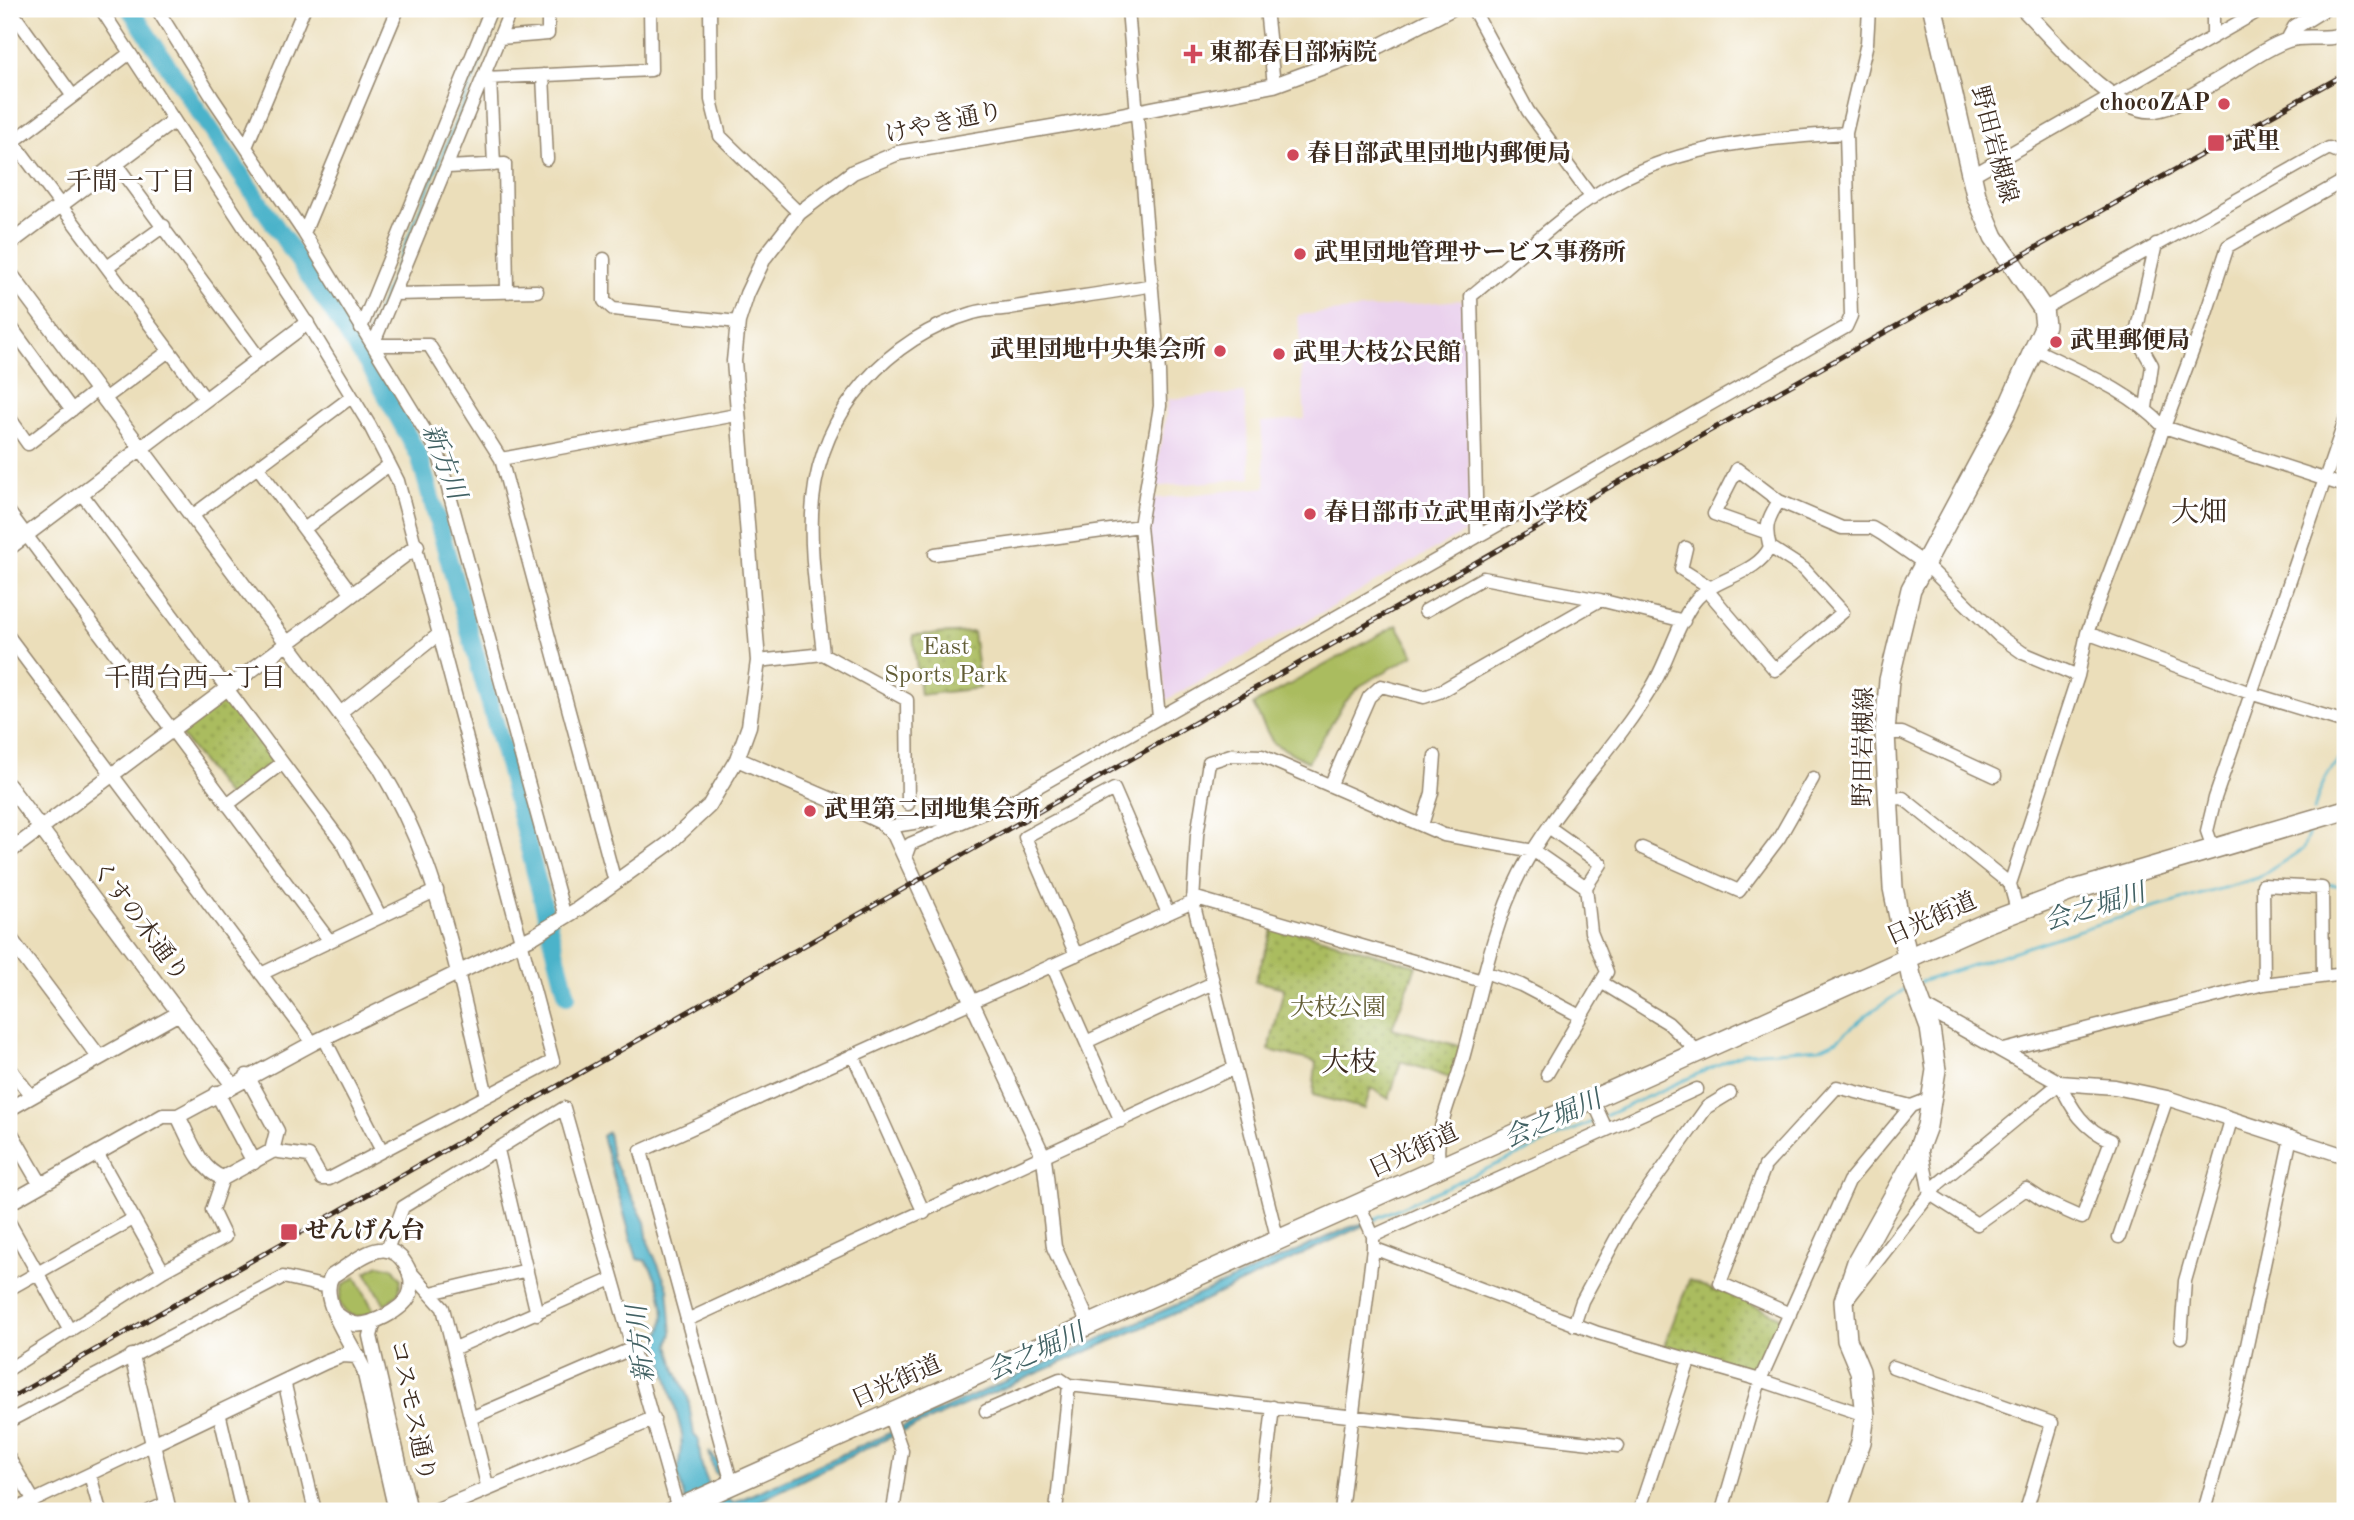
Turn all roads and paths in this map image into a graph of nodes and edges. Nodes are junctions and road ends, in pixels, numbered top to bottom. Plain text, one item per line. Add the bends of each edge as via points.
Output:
1 (10, 9) edge
2 (101, 9) edge
3 (157, 9) edge
4 (304, 9) edge
5 (398, 9) edge
6 (491, 9) edge
7 (512, 9) edge
8 (548, 9) edge
9 (650, 9) edge
10 (710, 9) edge
11 (1128, 9) edge
12 (1266, 9) edge
13 (1451, 9) edge
14 (1473, 9) edge
15 (1869, 9) edge
16 (1933, 9) edge
17 (2043, 9) edge
18 (2213, 9) edge
19 (2262, 9) edge
20 (2324, 9) edge
21 (2025, 11) edge
22 (2345, 33) edge
23 (2213, 37) junction
24 (500, 38) junction
25 (2288, 40) junction
26 (130, 53) junction
27 (543, 75) junction
28 (488, 78) junction
29 (1274, 85) junction
30 (72, 95) junction
31 (2110, 95) junction
32 (1137, 110) junction
33 (173, 121) junction
34 (1846, 133) junction
35 (11, 139) edge
36 (246, 147) junction
37 (2345, 155) edge
38 (547, 159) dead end
39 (117, 164) junction
40 (494, 164) junction
41 (448, 167) junction
42 (1971, 176) junction
43 (2345, 180) edge
44 (1592, 198) junction
45 (61, 205) junction
46 (799, 214) junction
47 (164, 226) junction
48 (304, 233) junction
49 (9, 244) edge
50 (2156, 244) junction
51 (604, 259) dead end
52 (107, 267) junction
53 (9, 272) edge
54 (1152, 285) junction
55 (537, 290) dead end
56 (507, 291) junction
57 (394, 294) junction
58 (2043, 309) junction
59 (738, 322) junction
60 (307, 323) junction
61 (9, 324) edge
62 (361, 328) junction
63 (373, 345) junction
64 (2036, 350) junction
65 (169, 351) junction
66 (260, 359) junction
67 (101, 395) junction
68 (351, 398) junction
69 (206, 400) junction
70 (2146, 408) junction
71 (72, 410) junction
72 (736, 415) junction
73 (9, 417) edge
74 (2345, 421) edge
75 (2164, 427) junction
76 (141, 449) junction
77 (501, 458) junction
78 (389, 465) junction
79 (259, 469) junction
80 (2325, 479) junction
81 (2345, 486) edge
82 (81, 494) junction
83 (1779, 501) junction
84 (9, 512) edge
85 (192, 516) junction
86 (1140, 526) junction
87 (304, 528) junction
88 (1765, 532) junction
89 (26, 535) junction
90 (1477, 536) junction
91 (417, 546) junction
92 (1770, 547) junction
93 (9, 548) edge
94 (1686, 548) dead end
95 (935, 554) dead end
96 (1924, 563) junction
97 (1709, 589) junction
98 (353, 595) junction
99 (1600, 600) junction
100 (1425, 611) dead end
101 (1684, 621) junction
102 (2087, 633) junction
103 (439, 634) junction
104 (9, 637) edge
105 (286, 642) junction
106 (823, 654) junction
107 (758, 661) junction
108 (2078, 676) junction
109 (226, 688) junction
110 (2253, 694) junction
111 (340, 713) junction
112 (1159, 717) junction
113 (2345, 722) edge
114 (171, 730) junction
115 (1885, 733) junction
116 (1435, 756) dead end
117 (737, 759) junction
118 (282, 763) junction
119 (112, 775) junction
120 (1995, 776) dead end
121 (1813, 778) dead end
122 (1331, 784) junction
123 (9, 786) edge
124 (1888, 799) junction
125 (908, 804) dead end
126 (227, 805) junction
127 (991, 811) junction
128 (2336, 813) edge
129 (1422, 825) junction
130 (888, 827) junction
131 (40, 828) junction
132 (1550, 828) junction
133 (1642, 848) dead end
134 (2213, 848) junction
135 (1534, 851) junction
136 (9, 852) edge
137 (905, 858) junction
138 (615, 882) junction
139 (2010, 884) junction
140 (1586, 887) junction
141 (437, 890) junction
142 (1193, 899) junction
143 (2017, 910) junction
144 (1168, 913) junction
145 (380, 916) junction
146 (561, 920) junction
147 (9, 937) edge
148 (527, 939) junction
149 (328, 940) junction
150 (1076, 955) junction
151 (1907, 958) junction
152 (1052, 965) junction
153 (457, 972) junction
154 (261, 974) junction
155 (2345, 974) edge
156 (2323, 975) junction
157 (1483, 976) junction
158 (1601, 982) junction
159 (1213, 983) junction
160 (2264, 984) junction
161 (1918, 993) junction
162 (972, 1001) junction
163 (178, 1013) junction
164 (1580, 1016) junction
165 (318, 1040) junction
166 (1086, 1042) junction
167 (2004, 1050) junction
168 (1697, 1051) junction
169 (853, 1055) junction
170 (99, 1057) junction
171 (9, 1067) edge
172 (1234, 1068) junction
173 (1547, 1074) dead end
174 (247, 1076) junction
175 (2060, 1083) junction
176 (232, 1084) junction
177 (1698, 1089) dead end
178 (217, 1093) junction
179 (1730, 1093) dead end
180 (30, 1096) junction
181 (486, 1096) junction
182 (1934, 1097) junction
183 (2167, 1098) junction
184 (1594, 1103) junction
185 (1911, 1106) junction
186 (9, 1109) edge
187 (177, 1116) junction
188 (2231, 1120) junction
189 (1121, 1121) junction
190 (1605, 1127) junction
191 (9, 1130) edge
192 (2291, 1137) junction
193 (1920, 1143) junction
194 (498, 1150) junction
195 (272, 1151) junction
196 (382, 1152) junction
197 (97, 1153) junction
198 (2345, 1156) edge
199 (1044, 1158) junction
200 (254, 1162) junction
201 (1440, 1167) junction
202 (223, 1178) junction
203 (41, 1185) junction
204 (1930, 1194) junction
205 (9, 1203) edge
206 (1362, 1209) junction
207 (924, 1213) junction
208 (133, 1219) junction
209 (9, 1222) edge
210 (2119, 1237) dead end
211 (1372, 1239) junction
212 (1278, 1241) junction
213 (387, 1250) junction
214 (408, 1269) junction
215 (527, 1270) junction
216 (163, 1271) junction
217 (37, 1273) junction
218 (612, 1279) junction
219 (9, 1289) edge
220 (328, 1293) junction
221 (431, 1293) junction
222 (1844, 1305) junction
223 (537, 1314) junction
224 (1790, 1314) junction
225 (337, 1317) junction
226 (687, 1320) junction
227 (374, 1321) junction
228 (1089, 1324) junction
229 (1574, 1325) junction
230 (70, 1331) junction
231 (2181, 1337) dead end
232 (455, 1348) junction
233 (633, 1348) junction
234 (132, 1356) junction
235 (358, 1356) junction
236 (1689, 1361) junction
237 (325, 1362) junction
238 (1893, 1367) dead end
239 (9, 1369) edge
240 (1760, 1380) junction
241 (284, 1381) junction
242 (1069, 1385) junction
243 (1273, 1407) junction
244 (986, 1411) dead end
245 (219, 1412) junction
246 (1352, 1414) junction
247 (1865, 1415) junction
248 (471, 1418) junction
249 (653, 1419) junction
250 (9, 1422) edge
251 (892, 1422) junction
252 (153, 1444) junction
253 (1618, 1446) dead end
254 (9, 1458) edge
255 (90, 1475) junction
256 (730, 1484) junction
257 (488, 1489) junction
258 (30, 1506) edge
259 (168, 1507) edge
260 (677, 1509) edge
261 (12, 1511) edge
262 (100, 1511) edge
263 (149, 1511) edge
264 (242, 1511) edge
265 (315, 1511) edge
266 (396, 1511) edge
267 (410, 1511) edge
268 (435, 1511) edge
269 (893, 1511) edge
270 (1056, 1511) edge
271 (1261, 1511) edge
272 (1341, 1511) edge
273 (1639, 1511) edge
274 (1722, 1511) edge
275 (1837, 1511) edge
276 (2026, 1511) edge
277 (2204, 1511) edge

1 - 30 street
2 - 26 street
3 - 36 street
4 - 36 street
5 - 48 street
6 - 62 street
7 - 24 street
8 - 24 street via 548,34
9 - 27 street via 651,70
10 - 46 street via 712,100 720,136
11 - 32 street
12 - 29 street
13 - 29 street, けやき通り via 1373,49
14 - 44 street via 1528,111
15 - 34 street via 1867,43
16 - 42 main road, 野田岩槻線
17 - 21 street
18 - 23 street
19 - 23 street
20 - 25 street via 2295,27
21 - 31 street
22 - 25 street
23 - 31 street
24 - 28 street
25 - 31 street via 2155,111 2133,109
26 - 30 street
26 - 33 street
27 - 28 street
27 - 38 street
28 - 40 street
28 - 41 street
29 - 32 street, けやき通り
30 - 35 street
31 - 42 street
32 - 46 street, けやき通り via 898,153 853,172
32 - 54 street
33 - 39 street
33 - 60 street
34 - 44 street via 1732,145 1678,156
34 - 90 street via 1851,316 1846,327
35 - 45 street
36 - 48 street
37 - 50 street via 2329,148
39 - 45 street
39 - 47 street
40 - 41 street
40 - 56 street via 505,164
41 - 57 street
42 - 58 main road, 野田岩槻線 via 1994,237
43 - 75 street via 2228,246
44 - 90 street via 1471,296
45 - 49 street
45 - 52 street
46 - 59 street, けやき通り via 764,258
47 - 52 street
47 - 66 street
48 - 62 street
50 - 58 street
50 - 70 street via 2137,328 2152,365
51 - 59 street via 604,300 613,309
52 - 65 street
53 - 67 street
54 - 86 street via 1160,406
54 - 106 street via 974,312 900,346 862,383 834,426 821,458 813,498
55 - 56 street
56 - 57 street
57 - 63 street
58 - 64 main road, 野田岩槻線 via 2045,325
59 - 72 street, けやき通り
60 - 66 street
60 - 68 street
61 - 71 street
62 - 63 street
63 - 77 street via 429,345
63 - 146 street via 438,452
64 - 70 street
64 - 96 main road, 野田岩槻線
65 - 67 street
65 - 69 street
66 - 69 street
67 - 71 street
67 - 76 street
68 - 78 street
68 - 79 street
69 - 76 street
70 - 75 street
71 - 73 street via 29,444
72 - 77 street
72 - 107 street, けやき通り
74 - 80 street
75 - 80 street
75 - 102 street
76 - 82 street
76 - 85 street
77 - 138 street
78 - 87 street
78 - 91 street
79 - 85 street
79 - 87 street
80 - 81 street
80 - 110 street
82 - 89 street
82 - 109 street
83 - 88 street
83 - 88 street via 1737,469 1714,514
83 - 96 street via 1842,528 1872,528
84 - 89 street
85 - 105 street
86 - 95 street
86 - 112 street
87 - 98 street
88 - 92 street
89 - 93 street
89 - 114 street
90 - 112 street
91 - 98 street
91 - 103 street
92 - 97 street via 1765,558
92 - 97 street via 1804,569 1843,612 1775,670
94 - 97 street via 1681,569
96 - 108 street via 1999,636 2024,653
96 - 115 main road, 野田岩槻線 via 1911,589 1889,680
97 - 101 street via 1694,602
98 - 105 street
99 - 100 street via 1483,578
99 - 101 street
99 - 122 street via 1439,692 1424,697 1381,687 1369,697
101 - 132 street via 1654,685
102 - 108 street
102 - 110 street
103 - 111 street
103 - 148 street
104 - 119 street
105 - 109 street
105 - 111 street
106 - 107 street
106 - 125 street via 907,700
107 - 117 street, けやき通り via 751,715
108 - 139 street
109 - 114 street
109 - 118 street
110 - 113 street
110 - 134 street via 2215,798 2207,831
111 - 141 street via 401,803
112 - 127 street
114 - 119 street
114 - 126 street
115 - 120 street via 1902,733
115 - 124 main road, 野田岩槻線
116 - 129 street via 1432,793
117 - 130 street
117 - 138 street, けやき通り via 709,806 689,827
118 - 126 street
118 - 145 street via 344,845
119 - 131 street
119 - 154 street
121 - 133 street via 1779,838 1739,891
122 - 129 street
122 - 142 street via 1249,753 1209,762
123 - 131 street, くすの木通り
124 - 139 street via 1903,798
124 - 151 main road, 野田岩槻線 via 1893,888
126 - 149 street
127 - 130 street
127 - 137 street via 911,844
128 - 134 main road, 日光街道
129 - 135 street via 1444,835
130 - 137 street
131 - 136 street
131 - 163 street, くすの木通り
132 - 135 street
132 - 140 street via 1601,864
134 - 143 main road, 日光街道
135 - 140 street
135 - 157 street via 1510,897
137 - 162 street
138 - 146 street, けやき通り
139 - 143 street
140 - 158 street via 1591,932 1607,972
141 - 145 street
141 - 153 street
142 - 144 street
142 - 157 street
142 - 159 street
143 - 151 main road, 日光街道
144 - 150 street
144 - 150 street via 1114,789 1025,837
145 - 149 street
146 - 148 street, けやき通り
147 - 170 street
148 - 153 street, けやき通り
148 - 181 street via 553,1061
149 - 154 street
150 - 152 street
151 - 161 main road, 野田岩槻線
151 - 168 main road, 日光街道
152 - 162 street
152 - 166 street
153 - 165 street, けやき通り
153 - 181 street
154 - 165 street
155 - 156 street
156 - 160 street
156 - 160 street via 2322,888 2263,885
157 - 164 street via 1521,985
157 - 201 street via 1437,1144
158 - 164 street
158 - 168 street via 1668,1023
159 - 166 street
159 - 172 street
160 - 167 street
161 - 167 street
161 - 182 main road, 野田岩槻線 via 1934,1051
162 - 169 street
162 - 199 street
163 - 170 street
163 - 176 street, くすの木通り
164 - 173 street
165 - 174 street, けやき通り
165 - 196 street
166 - 189 street
167 - 175 street
168 - 184 main road, 日光街道
169 - 207 street
169 - 226 street via 641,1151
170 - 180 street
171 - 180 street
172 - 189 street
172 - 212 street
174 - 176 street, けやき通り
174 - 195 street via 277,1131
175 - 183 street via 2115,1087
175 - 204 street
175 - 204 street via 2068,1102 2092,1133 2111,1140 2082,1218 2026,1189 1977,1224
176 - 178 street, けやき通り
177 - 190 street
178 - 187 street, けやき通り
178 - 200 street
179 - 229 street via 1707,1107 1626,1220
180 - 186 street
181 - 196 street
182 - 185 street
182 - 193 main road, 野田岩槻線
183 - 188 street
183 - 210 street
184 - 190 street
184 - 201 main road, 日光街道
185 - 224 street via 1849,1181
185 - 224 street via 1836,1087 1765,1166 1720,1283
187 - 197 street, けやき通り via 163,1116
187 - 202 street via 204,1165
188 - 192 street
188 - 231 street via 2185,1280
189 - 199 street
190 - 211 street
191 - 203 street
192 - 198 street
192 - 277 street via 2238,1388
193 - 204 street
193 - 222 main road, 野田岩槻線 via 1857,1262
194 - 213 street via 403,1207
194 - 215 street
194 - 218 street via 564,1108
195 - 196 street via 309,1156 322,1178 329,1179
195 - 200 street
197 - 203 street, けやき通り
197 - 208 street
199 - 207 street
199 - 228 street via 1054,1247
200 - 202 street
201 - 206 main road, 日光街道
202 - 216 street via 212,1210 225,1237
203 - 205 street, けやき通り
204 - 222 street
206 - 211 street
206 - 212 main road, 日光街道
207 - 226 street
208 - 216 street
208 - 217 street
209 - 217 street
211 - 229 street
211 - 246 street
212 - 228 main road, 日光街道
213 - 214 street
213 - 220 street via 377,1250 332,1276
214 - 221 street
214 - 227 street via 409,1298
215 - 221 street
215 - 223 street
216 - 230 street
217 - 219 street
217 - 230 street
218 - 223 street
218 - 233 street
220 - 225 street, コスモス通り
220 - 234 street via 283,1278
221 - 232 street via 443,1308
222 - 247 main road, 野田岩槻線
223 - 232 street
224 - 240 street
225 - 227 street via 354,1324
225 - 235 street, コスモス通り
225 - 237 street via 336,1347
226 - 256 street
227 - 267 street, コスモス通り via 370,1336
228 - 251 main road, 日光街道
229 - 236 street
230 - 239 street
232 - 248 street
233 - 248 street
233 - 249 street
234 - 250 street
234 - 252 street
235 - 237 street via 343,1355
235 - 266 street, コスモス通り
236 - 240 street
236 - 273 street
237 - 241 street
238 - 276 street via 2052,1423
240 - 247 street
240 - 274 street
241 - 245 street
241 - 265 street
242 - 243 street
242 - 244 street via 1060,1379
242 - 270 street
243 - 246 street
243 - 271 street
245 - 252 street
245 - 264 street
246 - 253 street
246 - 272 street
247 - 275 main road, 野田岩槻線 via 1861,1442
248 - 257 street
249 - 257 street
249 - 260 street
251 - 256 main road, 日光街道
251 - 269 street via 902,1451
252 - 255 street
252 - 259 street
254 - 258 street
255 - 258 street
255 - 262 street
256 - 260 main road, 日光街道
257 - 268 street
258 - 261 street
259 - 263 street

